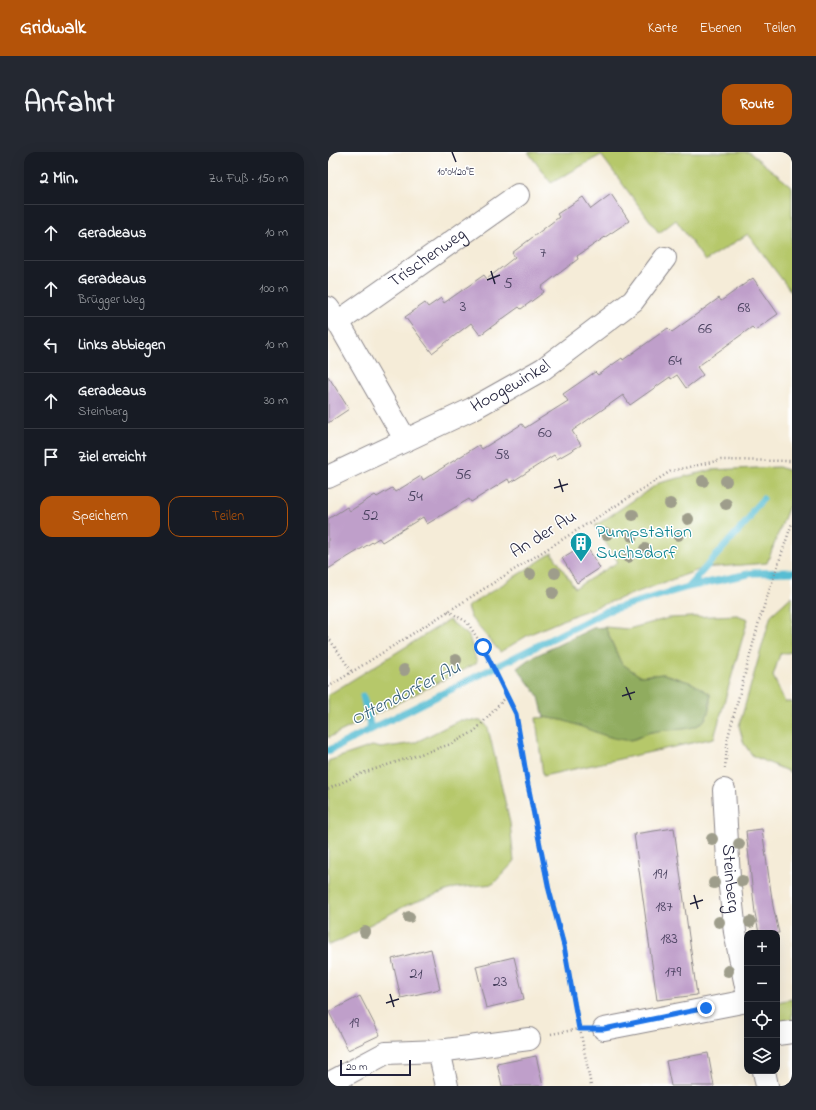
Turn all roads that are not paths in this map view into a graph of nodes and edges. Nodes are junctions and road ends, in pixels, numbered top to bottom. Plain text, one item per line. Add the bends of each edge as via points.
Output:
1 (518, 195) dead end
2 (665, 258) dead end
3 (333, 315) edge
4 (405, 439) junction
5 (328, 476) edge
6 (724, 790) road end
7 (744, 976) edge
8 (744, 1001) edge
9 (604, 1029) road end
10 (792, 1032) edge
11 (780, 1034) edge
12 (529, 1039) road end
13 (439, 1051) junction
14 (765, 1074) edge
15 (328, 1084) edge
16 (447, 1086) edge
17 (767, 1086) edge

1 - 3 street, Trischenweg
2 - 4 street, Hoogewinkel via 633,301 543,370 472,409
3 - 4 street, Trischenweg
4 - 5 street, Hoogewinkel
6 - 7 street, Steinberg via 729,878 735,932
8 - 9 street
10 - 11 street
12 - 13 street
13 - 15 street via 386,1053
13 - 16 street
14 - 17 street

